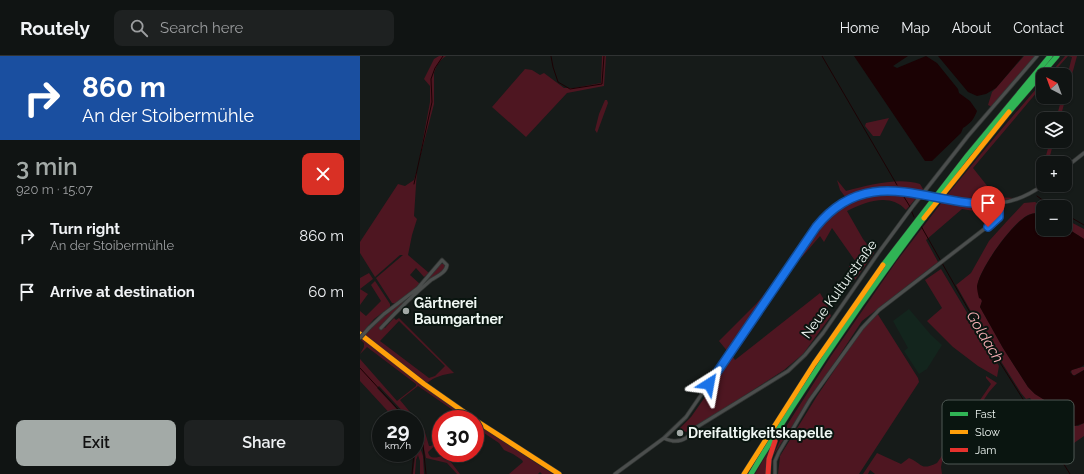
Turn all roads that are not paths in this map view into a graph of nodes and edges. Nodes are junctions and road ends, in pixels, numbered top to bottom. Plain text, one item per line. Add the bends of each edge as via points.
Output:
1 (1037, 56) edge
2 (1050, 56) edge
3 (1057, 56) edge
4 (1084, 154) edge
5 (1072, 163) edge
6 (1036, 189) edge
7 (999, 204) junction
8 (917, 222) junction
9 (381, 328) dead end
10 (360, 334) edge
11 (360, 338) edge
12 (461, 410) edge
13 (784, 419) junction
14 (484, 425) edge
15 (664, 438) junction
16 (559, 474) edge
17 (615, 474) edge
18 (744, 474) edge
19 (751, 474) edge
20 (768, 474) edge
21 (775, 474) edge

1 - 15 street, Neue Kulturstraße via 968,136 913,206 805,355 788,371 700,425 686,439 678,441
2 - 8 main road via 979,140
3 - 8 main road
4 - 5 street
6 - 7 street via 1020,198
7 - 15 street, bridge via 950,200 889,190 867,192 844,202 824,217 686,417
7 - 21 street via 999,215 996,220 879,310 862,328 816,391 781,447
8 - 13 main road
8 - 18 main road via 836,331
9 - 11 street, bridge via 404,304 445,271 447,265 442,260 418,288 384,314
10 - 12 main road
13 - 19 main road
13 - 20 main road via 784,425 772,447
14 - 16 main road
15 - 17 street

